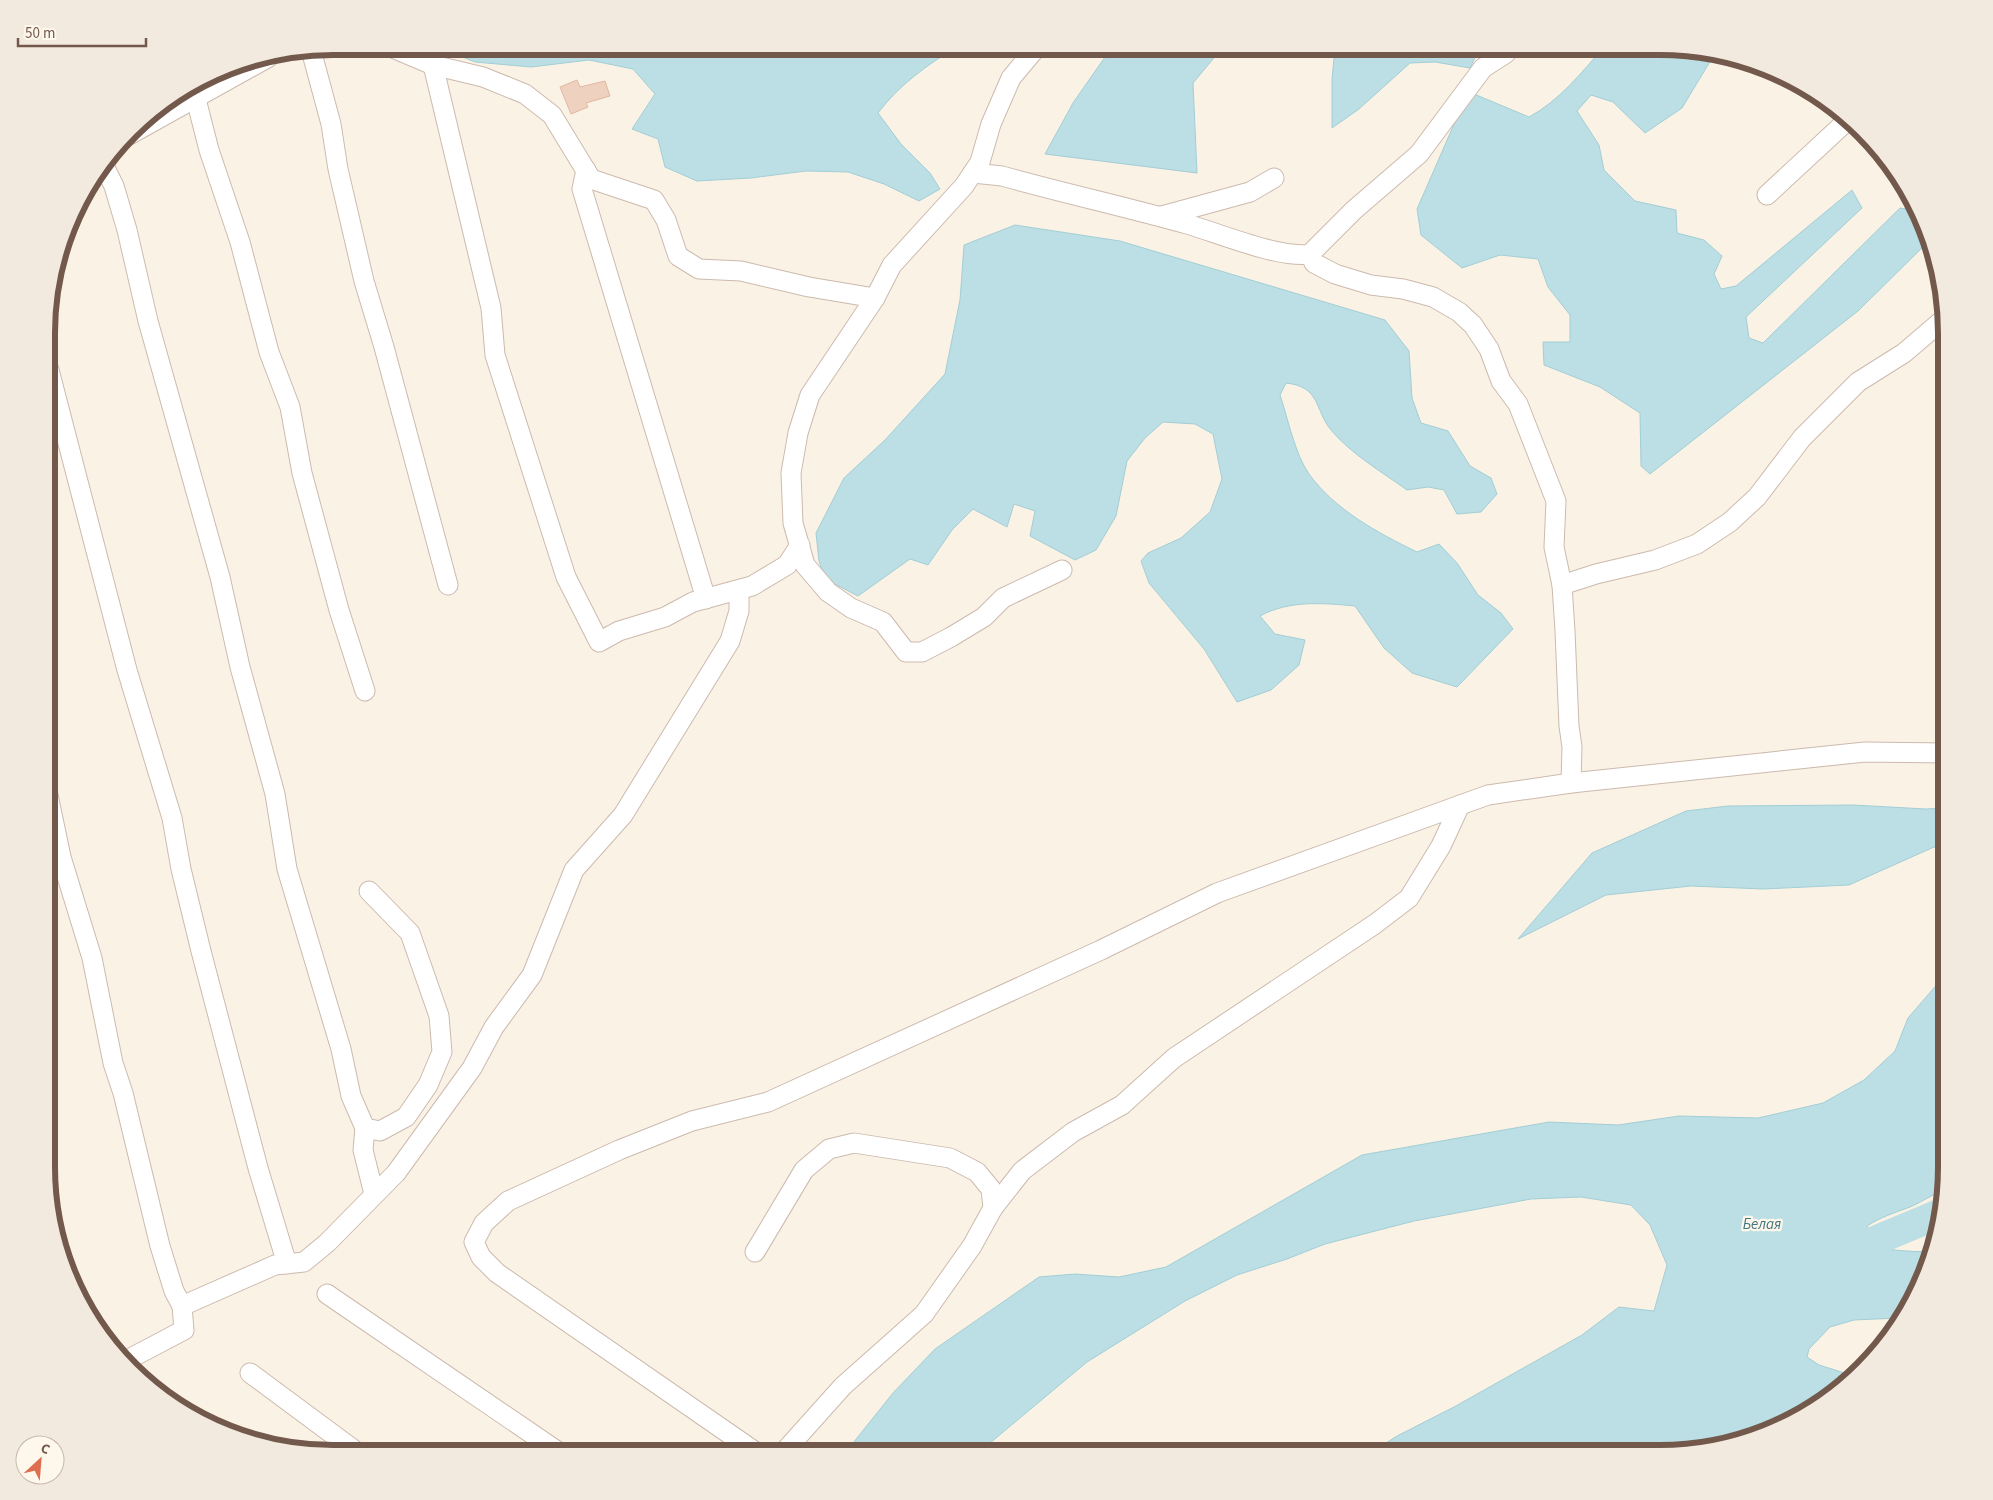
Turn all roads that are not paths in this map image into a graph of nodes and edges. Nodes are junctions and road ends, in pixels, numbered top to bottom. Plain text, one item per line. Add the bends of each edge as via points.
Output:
1 (409, 55) edge
2 (1030, 55) edge
3 (1503, 55) edge
4 (313, 56) edge
5 (433, 65) junction
6 (223, 78) edge
7 (196, 99) junction
8 (151, 123) edge
9 (1843, 124) edge
10 (586, 170) junction
11 (107, 172) edge
12 (972, 173) junction
13 (1274, 178) dead end
14 (1767, 195) dead end
15 (1158, 217) junction
16 (1310, 254) junction
17 (875, 298) junction
18 (1938, 324) edge
19 (55, 393) edge
20 (800, 545) junction
21 (1062, 570) dead end
22 (448, 585) dead end
23 (1562, 585) junction
24 (739, 591) junction
25 (706, 599) junction
26 (365, 691) dead end
27 (1938, 753) edge
28 (1571, 783) junction
29 (1460, 805) junction
30 (55, 828) edge
31 (369, 891) dead end
32 (365, 1128) junction
33 (374, 1194) junction
34 (993, 1208) junction
35 (755, 1252) dead end
36 (287, 1264) junction
37 (327, 1294) dead end
38 (182, 1306) junction
39 (131, 1358) edge
40 (250, 1374) dead end
41 (347, 1445) edge
42 (548, 1445) edge
43 (746, 1445) edge
44 (789, 1445) edge

1 - 5 lane
2 - 12 lane via 1011,78 991,124 980,162
3 - 16 lane via 1483,68 1419,154 1354,210
4 - 22 lane via 329,116 364,281
5 - 10 lane via 483,76 525,94 552,115
5 - 25 lane via 491,308 495,355 566,577 598,642
6 - 7 lane
7 - 8 lane
7 - 26 lane via 208,150 245,259 269,352 290,407 302,473
9 - 14 lane
10 - 17 lane via 591,179 654,200 666,220 678,256 699,268 741,271
10 - 25 lane via 582,189
11 - 32 lane via 114,186 148,321 220,577 240,667 275,794 287,870 341,1049 351,1096
12 - 15 lane via 1002,176
12 - 17 lane via 892,265
13 - 15 lane via 1250,192
15 - 16 lane via 1281,252 1300,256
16 - 23 lane via 1314,263 1335,274 1433,298 1459,312 1473,325 1489,349 1501,381 1518,404 1551,484 1556,501 1554,547
17 - 20 lane via 810,395 798,433 791,473 793,522
18 - 23 lane via 1904,353 1858,382 1802,438 1757,497 1730,522 1697,544 1672,554
19 - 36 lane via 127,670 172,818 206,970
20 - 21 lane via 805,565 828,592 851,608 883,622 906,652 922,652 951,637 984,617 1003,598
20 - 24 lane via 787,565
23 - 28 lane via 1572,747
24 - 25 lane
24 - 33 lane via 739,611 730,641 623,815 574,870 532,975 494,1026 472,1068 429,1130 396,1173
27 - 28 lane via 1865,752
28 - 29 lane via 1488,794
29 - 34 lane via 1441,846 1409,898 1174,1058 1122,1106 1073,1132 1022,1171
29 - 43 lane via 1217,893 1101,950 768,1102 692,1122 549,1181 508,1200 484,1223 474,1242 481,1257 497,1272
30 - 38 lane via 92,958 113,1062 160,1246
31 - 32 lane via 410,933 439,1016 442,1052 428,1085 406,1116 380,1131
32 - 33 lane via 363,1150
33 - 36 lane via 304,1262
34 - 35 lane via 991,1189 977,1172 950,1158 854,1143 828,1148 804,1170
34 - 44 lane via 972,1246 924,1314 843,1386
36 - 38 lane via 275,1265
37 - 42 lane
38 - 39 lane via 184,1330
40 - 41 lane

